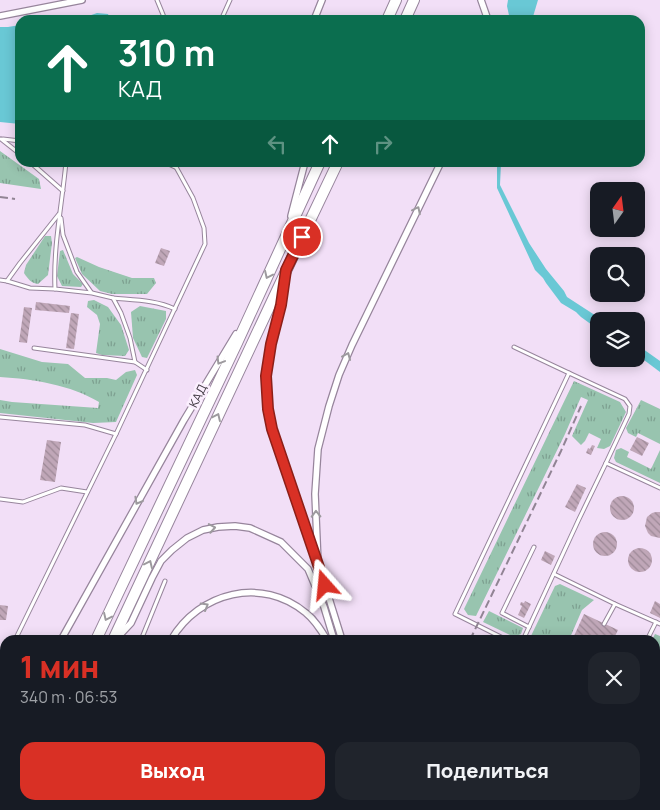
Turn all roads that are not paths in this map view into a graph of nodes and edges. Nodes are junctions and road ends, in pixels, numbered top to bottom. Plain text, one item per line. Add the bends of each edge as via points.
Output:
1 (82, 0) edge
2 (157, 0) edge
3 (230, 0) edge
4 (322, 0) edge
5 (396, 0) edge
6 (414, 0) edge
7 (481, 0) edge
8 (163, 15) edge
9 (223, 15) edge
10 (316, 15) edge
11 (389, 15) edge
12 (407, 15) edge
13 (486, 15) edge
14 (0, 16) edge
15 (1, 139) edge
16 (15, 140) edge
17 (15, 150) edge
18 (36, 167) edge
19 (65, 167) edge
20 (176, 167) edge
21 (305, 167) edge
22 (318, 167) edge
23 (336, 167) edge
24 (439, 167) edge
25 (63, 191) junction
26 (60, 213) junction
27 (282, 245) junction
28 (286, 270) junction
29 (0, 280) edge
30 (7, 281) junction
31 (55, 289) junction
32 (92, 293) junction
33 (113, 298) junction
34 (254, 304) junction
35 (175, 308) junction
36 (514, 347) dead end
37 (34, 348) dead end
38 (135, 362) junction
39 (146, 370) junction
40 (569, 374) junction
41 (0, 417) edge
42 (116, 434) junction
43 (606, 463) junction
44 (660, 488) edge
45 (87, 492) junction
46 (0, 499) edge
47 (534, 547) dead end
48 (318, 563) junction
49 (554, 574) junction
50 (165, 581) dead end
51 (615, 604) junction
52 (658, 623) edge
53 (604, 624) dead end
54 (529, 627) junction
55 (17, 635) edge
56 (64, 635) edge
57 (98, 635) edge
58 (117, 635) edge
59 (120, 635) edge
60 (143, 635) edge
61 (174, 635) edge
62 (324, 635) edge
63 (332, 635) edge
64 (340, 635) edge
65 (497, 635) edge
66 (525, 635) edge
67 (650, 635) edge

1 - 14 street
2 - 8 lane
3 - 9 lane
4 - 10 street
5 - 11 highway
6 - 12 highway
7 - 13 street
15 - 16 lane
15 - 17 lane
18 - 25 lane
19 - 25 lane
20 - 35 lane via 204,228 204,244
21 - 27 street
22 - 27 highway, КАД
23 - 28 highway
48 -> 24 street via 315,494 318,449 329,406 352,345
25 - 26 lane
26 - 30 lane
26 - 31 lane
26 - 32 lane via 62,235 77,272
27 -> 34 highway, КАД
28 - 48 street via 266,376 268,409 277,446
58 -> 28 highway
29 - 30 lane
30 - 31 lane via 30,288
31 - 32 lane
32 - 33 lane
33 - 35 lane
33 - 38 lane via 130,338
34 -> 56 street via 184,420
34 -> 57 highway, КАД
35 - 39 lane
36 - 40 lane
37 - 38 lane
38 - 39 lane
39 - 42 lane
40 - 43 lane via 625,399 630,406
40 - 65 lane via 455,614
41 - 42 lane via 84,425
42 - 45 lane
43 - 44 lane
43 - 49 lane
45 - 46 lane via 61,488 23,502
45 - 55 lane
47 - 54 lane via 502,612
48 - 64 street
49 - 51 lane
49 - 54 lane
50 - 60 lane
51 - 52 lane
51 - 53 lane
52 - 67 lane
54 - 66 lane
59 -> 63 street via 131,623 161,561 172,550 203,530 235,526 250,528 281,542 308,569
61 -> 62 street via 194,612 221,597 238,593 273,595 290,602 306,612

